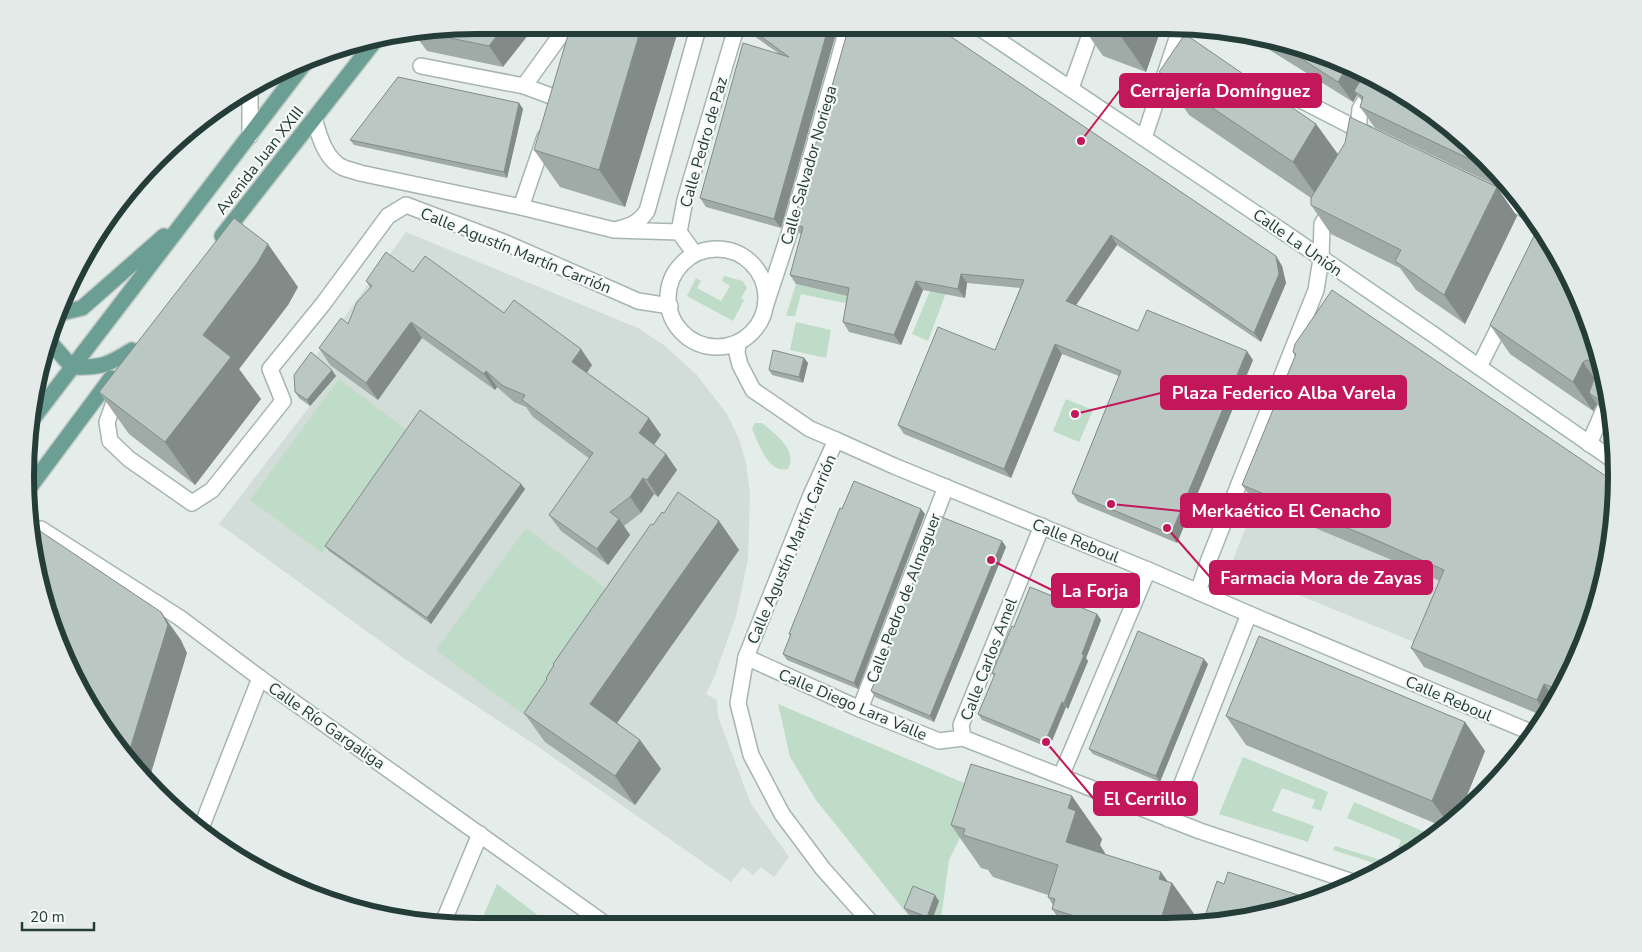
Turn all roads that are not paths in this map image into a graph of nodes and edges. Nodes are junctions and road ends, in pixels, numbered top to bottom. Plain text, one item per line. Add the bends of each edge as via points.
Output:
1 (562, 34) edge
2 (577, 34) edge
3 (696, 34) edge
4 (734, 34) edge
5 (846, 34) edge
6 (989, 34) edge
7 (1090, 34) edge
8 (1179, 34) edge
9 (574, 44) edge
10 (370, 47) edge
11 (421, 66) dead end
12 (299, 70) edge
13 (564, 81) edge
14 (1373, 85) edge
15 (524, 86) junction
16 (1071, 88) junction
17 (250, 96) edge
18 (1293, 96) dead end
19 (314, 118) junction
20 (549, 126) edge
21 (1358, 130) junction
22 (250, 136) junction
23 (1144, 138) junction
24 (1376, 138) edge
25 (1358, 148) edge
26 (1474, 185) edge
27 (1342, 192) edge
28 (1515, 205) edge
29 (521, 207) junction
30 (189, 214) junction
31 (614, 230) junction
32 (679, 232) junction
33 (216, 244) edge
34 (695, 254) junction
35 (1321, 259) junction
36 (766, 304) junction
37 (670, 306) junction
38 (1508, 308) edge
39 (65, 312) edge
40 (738, 343) junction
41 (54, 346) edge
42 (135, 346) junction
43 (72, 367) junction
44 (1479, 368) junction
45 (39, 411) edge
46 (1603, 412) edge
47 (836, 440) junction
48 (1589, 444) junction
49 (1607, 456) edge
50 (34, 481) edge
51 (946, 487) junction
52 (1042, 526) junction
53 (37, 531) edge
54 (1148, 570) junction
55 (1198, 592) junction
56 (1249, 614) junction
57 (746, 657) junction
58 (260, 678) junction
59 (860, 709) junction
60 (1527, 731) edge
61 (963, 738) junction
62 (1061, 776) junction
63 (1168, 819) junction
64 (203, 824) edge
65 (480, 834) junction
66 (1347, 880) edge
67 (445, 917) edge
68 (597, 918) edge
69 (867, 918) edge

1 - 15 street
2 - 9 street
3 - 31 street via 647,211 632,226
4 - 32 street, Calle Pedro de Paz via 685,200
5 - 36 street, Calle Salvador Noriega
6 - 16 street, Calle La Unión
7 - 16 street
8 - 23 street
10 - 19 main road, Avenida Juan XXIII
11 - 15 street
12 - 22 main road, Avenida Juan XXIII
13 - 15 street via 557,104
14 - 21 street via 1360,109
16 - 23 street, Calle La Unión
17 - 22 street
18 - 21 street
19 - 29 street, Calle Agustín Martín Carrión via 322,142 331,158 342,168
19 - 33 main road, Avenida Juan XXIII
20 - 29 street
21 - 24 street
21 - 25 street
22 - 30 main road, Avenida Juan XXIII
23 - 35 street, Calle La Unión
26 - 28 street
27 - 35 street via 1322,224
29 - 31 street, Calle Agustín Martín Carrión
30 - 39 main road via 82,308
30 - 43 main road, Avenida Juan XXIII
31 - 32 street, Calle Agustín Martín Carrión
32 - 34 street
34 - 36 street via 718,249 738,254 754,266 764,283
34 - 37 street via 676,270 668,295
35 - 44 street, Calle La Unión
35 - 55 street via 1316,290
36 - 40 street via 751,334
37 - 40 street via 673,321 689,339 713,348
37 - 42 street, Calle Agustín Martín Carrión via 638,301 506,243 406,205 388,216 270,369 283,401 212,490 192,503 128,459 110,441 106,422
38 - 44 street
40 - 47 street, Calle Reboul via 740,365 753,390 810,429
41 - 43 main road
42 - 43 main road via 111,363 90,368
42 - 50 main road
43 - 45 main road, Avenida Juan XXIII
44 - 48 street, Calle La Unión
46 - 48 street
47 - 51 street, Calle Reboul
47 - 57 street, Calle Agustín Martín Carrión
48 - 49 street, Calle La Unión
51 - 52 street, Calle Reboul
51 - 59 street, Calle Pedro de Almaguer
52 - 54 street, Calle Reboul
52 - 61 street, Calle Carlos Amel via 961,725
53 - 58 street, Calle Río Gargaliga via 180,618
54 - 55 street, Calle Reboul
54 - 62 street
55 - 56 street, Calle Reboul
56 - 60 street, Calle Reboul
56 - 63 street
57 - 59 street, Calle Diego Lara Valle
57 - 69 street, Calle Agustín Martín Carrión via 738,703 751,755 782,814 823,870
58 - 64 street
58 - 65 street, Calle Río Gargaliga
59 - 61 street, Calle Diego Lara Valle via 939,741
61 - 62 street, Calle Diego Lara Valle
62 - 63 street, Calle Diego Lara Valle
63 - 66 street, Calle Diego Lara Valle
65 - 67 street
65 - 68 street, Calle Río Gargaliga

